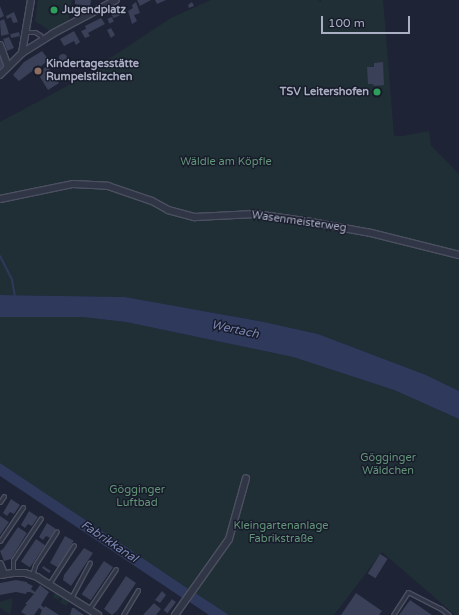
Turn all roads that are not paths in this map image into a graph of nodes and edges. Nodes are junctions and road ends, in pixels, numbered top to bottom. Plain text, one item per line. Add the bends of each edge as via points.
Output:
1 (31, 0) edge
2 (116, 0) edge
3 (26, 32) junction
4 (43, 40) junction
5 (0, 45) edge
6 (22, 53) junction
7 (8, 67) junction
8 (0, 75) edge
9 (0, 199) edge
10 (459, 255) edge
11 (246, 478) dead end
12 (4, 496) dead end
13 (0, 502) edge
14 (23, 507) dead end
15 (41, 518) dead end
16 (57, 531) dead end
17 (0, 541) edge
18 (74, 545) dead end
19 (90, 563) dead end
20 (0, 564) edge
21 (116, 569) dead end
22 (13, 573) junction
23 (2, 575) edge
24 (32, 575) junction
25 (49, 584) junction
26 (138, 590) dead end
27 (71, 598) junction
28 (89, 609) junction
29 (98, 615) edge
30 (123, 615) edge
31 (175, 615) edge
32 (393, 615) edge
33 (449, 615) edge

1 - 3 street
2 - 4 street
3 - 4 lane via 35,32
3 - 6 street
4 - 6 street
5 - 7 street
6 - 7 street
7 - 8 street
9 - 10 street, Wasenmeisterweg via 73,184 108,186 152,201 168,210 195,217 255,214 311,222 371,233
11 - 31 street via 229,539
12 - 13 lane
14 - 17 lane
15 - 22 lane via 13,560
16 - 24 lane via 35,565
18 - 25 lane
19 - 27 lane
20 - 23 street
21 - 28 lane
22 - 23 street
22 - 24 street
24 - 25 street
25 - 27 street
26 - 30 lane
27 - 28 street
28 - 29 street
32 - 33 lane via 408,592

